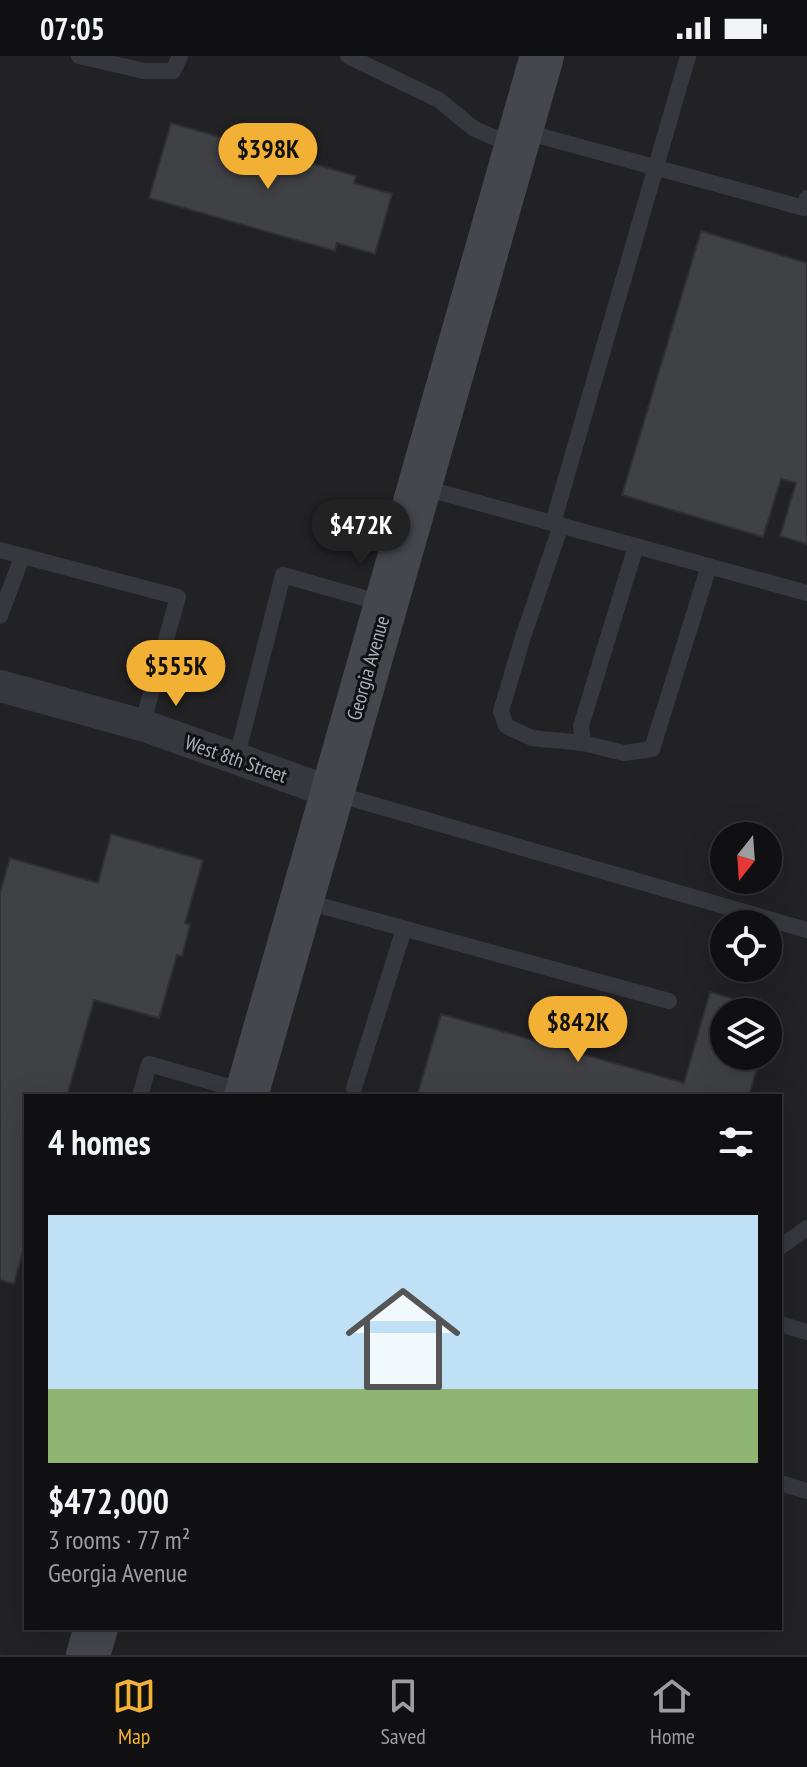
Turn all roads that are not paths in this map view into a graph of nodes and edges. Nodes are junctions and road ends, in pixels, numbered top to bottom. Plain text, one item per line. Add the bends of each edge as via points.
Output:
1 (79, 56) edge
2 (180, 56) edge
3 (348, 56) edge
4 (542, 56) edge
5 (688, 56) edge
6 (518, 139) junction
7 (655, 167) junction
8 (807, 198) edge
9 (419, 486) junction
10 (557, 524) junction
11 (636, 546) junction
12 (0, 550) edge
13 (22, 557) junction
14 (709, 566) junction
15 (807, 593) edge
16 (386, 604) junction
17 (0, 616) edge
18 (0, 686) edge
19 (142, 725) junction
20 (583, 743) junction
21 (236, 760) junction
22 (333, 793) junction
23 (302, 900) junction
24 (404, 929) junction
25 (807, 930) edge
26 (669, 1001) dead end
27 (354, 1088) dead end
28 (141, 1094) edge
29 (247, 1094) edge
30 (807, 1228) edge
31 (782, 1246) edge
32 (782, 1325) edge
33 (807, 1332) edge
34 (782, 1484) edge
35 (807, 1491) edge
36 (95, 1630) edge
37 (88, 1655) edge

1 - 2 lane via 144,71 173,71
3 - 6 lane via 439,100 473,128
4 - 6 street, Georgia Avenue
5 - 7 lane
6 - 7 lane
6 - 9 street, Georgia Avenue
7 - 8 lane via 804,208
7 - 10 lane
9 - 10 lane
9 - 16 street, Georgia Avenue
10 - 11 lane
10 - 20 lane via 501,711 506,726 532,738
11 - 14 lane
11 - 20 lane via 581,726
12 - 13 lane
13 - 17 lane
13 - 19 lane via 178,597
14 - 15 lane
14 - 20 lane via 652,749 624,753
16 - 21 lane via 283,575
16 - 22 street, Georgia Avenue
18 - 19 street, West 8th Street
19 - 21 street, West 8th Street
21 - 22 street, West 8th Street
22 - 23 street, Georgia Avenue
22 - 25 lane
23 - 24 lane
23 - 29 street, Georgia Avenue
24 - 26 lane
24 - 27 lane
28 - 29 lane via 149,1064
30 - 31 lane
32 - 33 lane
34 - 35 lane
36 - 37 street

